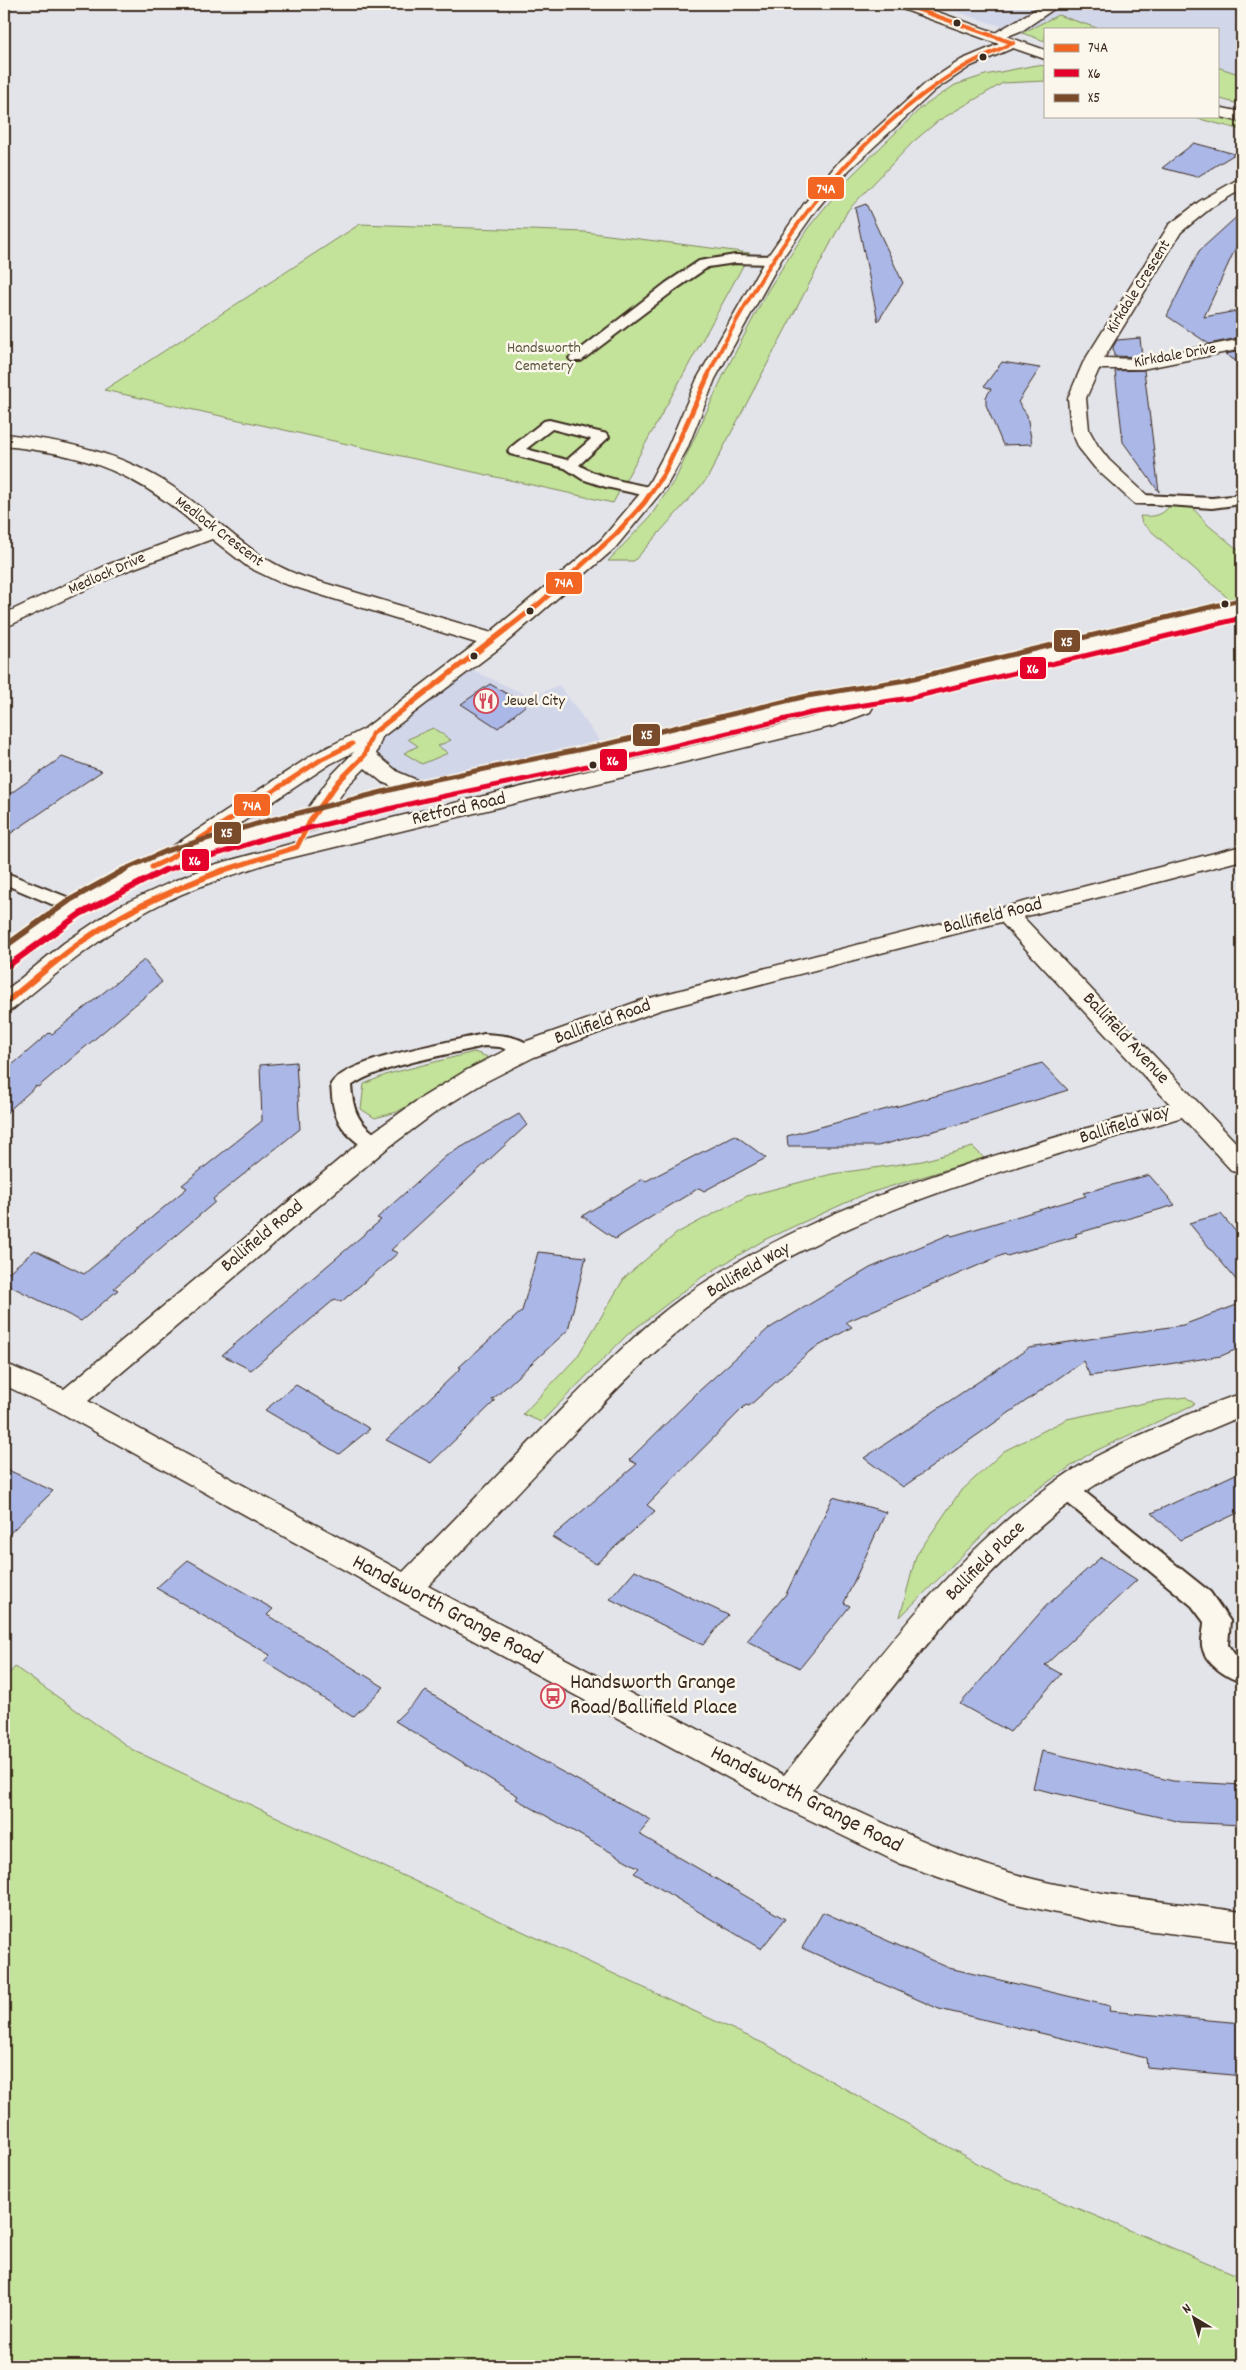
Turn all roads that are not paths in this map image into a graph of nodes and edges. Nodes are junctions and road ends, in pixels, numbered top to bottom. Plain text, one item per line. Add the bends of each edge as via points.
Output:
1 (902, 4) edge
2 (1054, 4) edge
3 (1232, 4) edge
4 (1242, 5) edge
5 (995, 37) junction
6 (1014, 43) junction
7 (1044, 55) edge
8 (1218, 111) edge
9 (1242, 117) edge
10 (1242, 182) edge
11 (773, 260) junction
12 (1242, 344) edge
13 (576, 358) dead end
14 (1092, 363) junction
15 (4, 440) edge
16 (570, 465) junction
17 (652, 492) junction
18 (1142, 500) joint
19 (1242, 500) edge
20 (213, 532) junction
21 (1242, 609) edge
22 (4, 622) edge
23 (494, 641) junction
24 (908, 689) junction
25 (372, 734) junction
26 (364, 756) junction
27 (274, 791) junction
28 (424, 791) junction
29 (311, 818) junction
30 (280, 826) junction
31 (297, 847) junction
32 (1242, 853) edge
33 (169, 859) junction
34 (4, 877) edge
35 (75, 907) junction
36 (1007, 914) junction
37 (4, 958) edge
38 (4, 1004) edge
39 (525, 1051) junction
40 (1188, 1107) junction
41 (375, 1144) junction
42 (1242, 1165) edge
43 (4, 1373) edge
44 (67, 1403) junction
45 (1242, 1404) edge
46 (1067, 1490) junction
47 (406, 1589) junction
48 (1242, 1672) edge
49 (789, 1794) junction
50 (1242, 1926) edge

1 - 5 street
2 - 5 street
3 - 4 lane
5 - 6 street
6 - 7 street
6 - 11 street via 966,64 930,87 898,114 842,167
8 - 9 street
10 - 14 street, Kirkdale Crescent via 1206,204 1175,229
11 - 13 lane via 735,259 704,264
11 - 17 street via 706,379 677,449
12 - 14 street, Kirkdale Drive via 1142,364
14 - 18 street via 1077,398 1080,430 1102,464
15 - 20 street, Medlock Crescent via 72,450 126,468 185,505
16 - 16 lane via 533,456 515,451 549,424 602,437
16 - 17 lane via 587,476 611,484
17 - 23 street via 608,544
18 - 19 lane via 1212,503
20 - 22 street, Medlock Drive via 114,569
20 - 23 street, Medlock Crescent via 268,570
21 - 24 street, Retford Road
23 - 25 street
24 - 28 street, Retford Road via 809,704 609,753
24 - 31 street, Retford Road via 825,721 573,784
25 - 26 street
25 - 27 street via 322,759
26 - 28 street via 390,777
26 - 29 street via 339,781
27 - 30 street via 272,810
27 - 33 street
28 - 29 street, Retford Road
29 - 30 street, Retford Road
29 - 31 street
30 - 31 street
30 - 33 street, Retford Road
31 - 38 street, Retford Road via 207,875 145,902 87,938
32 - 36 street, Ballifield Road
33 - 35 street
34 - 35 lane
35 - 37 street
36 - 39 street, Ballifield Road via 651,1005
36 - 40 street, Ballifield Avenue
39 - 41 street, Ballifield Road via 427,1106
39 - 41 lane via 504,1041 484,1040 372,1067 353,1075 341,1084 343,1111 352,1127
40 - 42 street, Ballifield Avenue
40 - 47 street, Ballifield Way via 1018,1158 910,1195 816,1234 733,1276 668,1322 638,1349
41 - 44 street, Ballifield Road
43 - 44 street, Handsworth Grange Road
44 - 47 street, Handsworth Grange Road
45 - 46 street, Ballifield Place via 1118,1460
46 - 48 lane via 1201,1599 1217,1621 1215,1646 1226,1662
46 - 49 street, Ballifield Place via 1017,1529 974,1569
47 - 49 street, Handsworth Grange Road
49 - 50 street, Handsworth Grange Road via 910,1853 1012,1888 1120,1912

